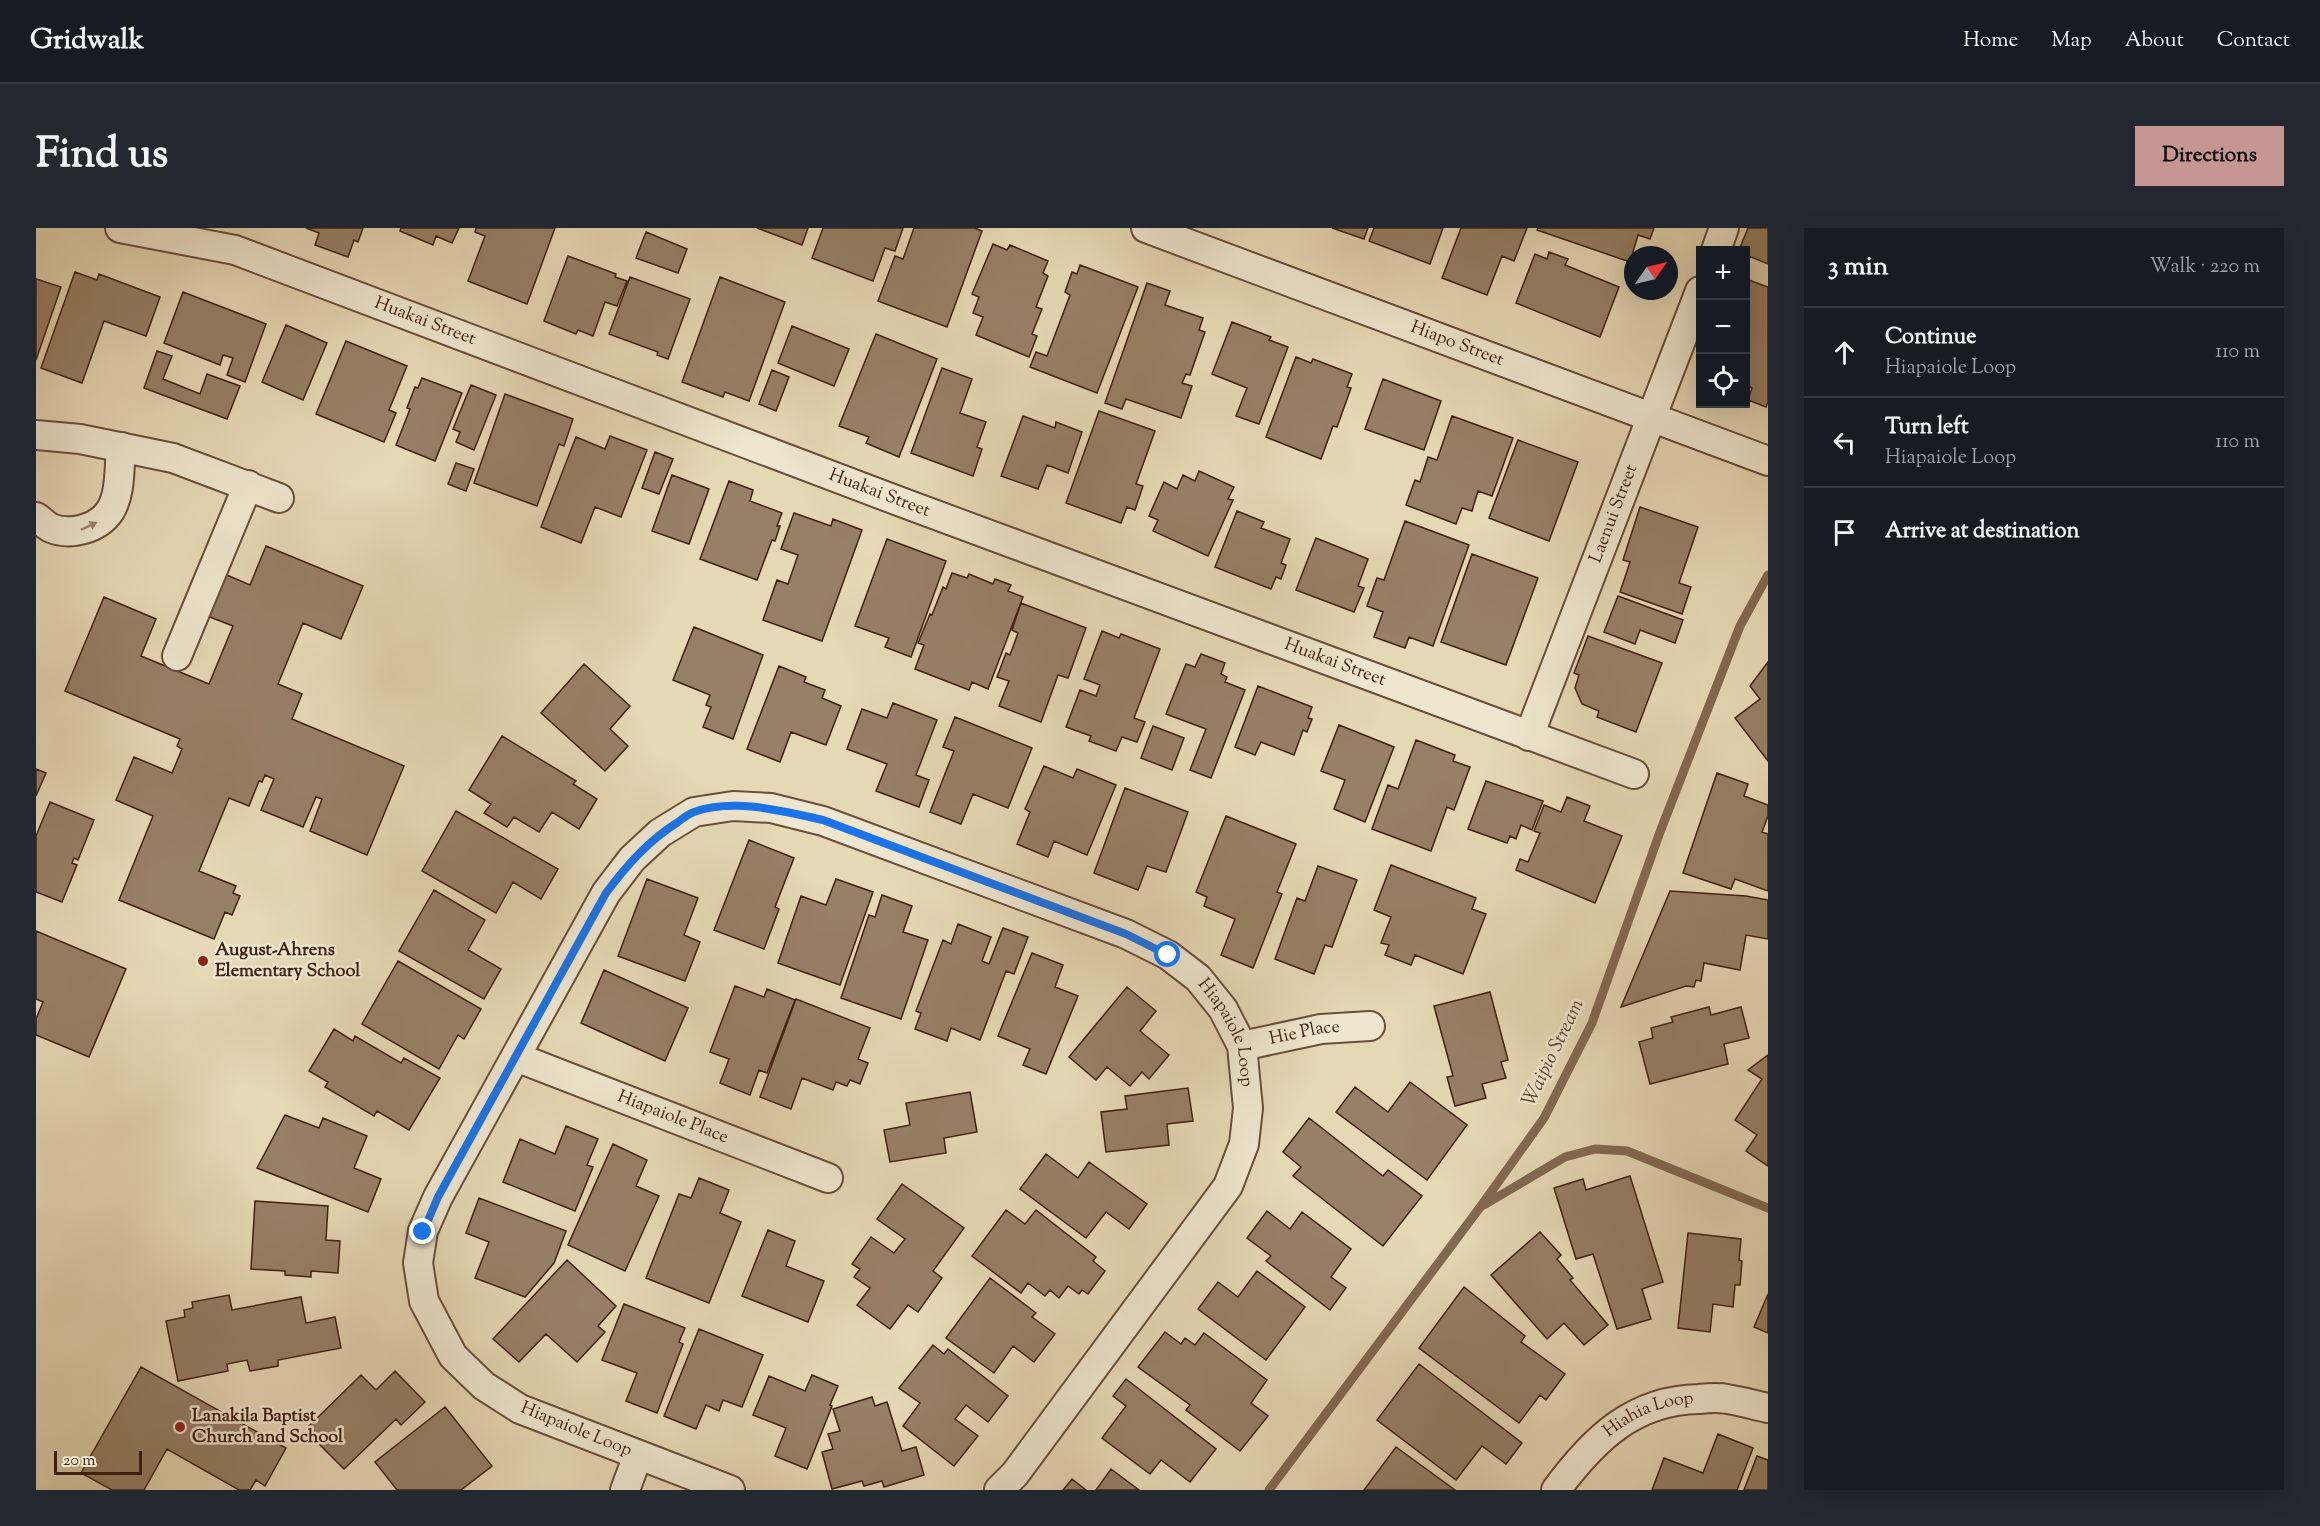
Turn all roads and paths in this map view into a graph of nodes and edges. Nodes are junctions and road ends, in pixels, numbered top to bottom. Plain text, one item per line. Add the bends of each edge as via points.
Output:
1 (120, 228) edge
2 (1724, 228) edge
3 (1163, 231) edge
4 (1717, 246) edge
5 (1698, 300) edge
6 (1653, 419) junction
7 (36, 435) edge
8 (121, 447) junction
9 (1768, 461) edge
10 (249, 485) junction
11 (279, 498) dead end
12 (36, 517) edge
13 (177, 656) dead end
14 (1529, 736) junction
15 (1634, 774) dead end
16 (1370, 1026) dead end
17 (1242, 1046) junction
18 (516, 1057) junction
19 (828, 1178) dead end
20 (1768, 1408) edge
21 (638, 1455) junction
22 (625, 1490) edge
23 (730, 1490) edge
24 (999, 1490) edge
25 (1556, 1490) edge

1 - 14 street, Huakai Street via 235,250
2 - 4 street
3 - 6 street, Hiapo Street
5 - 6 street, Laenui Street
6 - 9 street, Hiapo Street
6 - 14 street, Laenui Street
7 - 8 street
8 - 10 street via 173,458
12 -> 8 street via 51,528 73,532 91,527 110,512 117,492
10 - 11 street
10 - 13 street
14 - 15 street, Huakai Street
16 - 17 street, Hie Place via 1321,1029
17 - 18 street, Hiapaiole Loop via 1223,1009 1198,978 1168,955 1126,934 823,820 771,808 733,806 694,812 660,833 632,860 606,893
17 - 24 street, Hiapaiole Loop via 1248,1108 1244,1144 1228,1186 1015,1474
18 - 19 street, Hiapaiole Place
18 - 21 street, Hiapaiole Loop via 438,1197 423,1232 418,1263 424,1301 453,1356 484,1386 520,1409
20 - 25 street, Hiahia Loop via 1725,1398 1666,1402 1638,1412 1607,1432
21 - 22 street
21 - 23 street, Hiapaiole Loop

